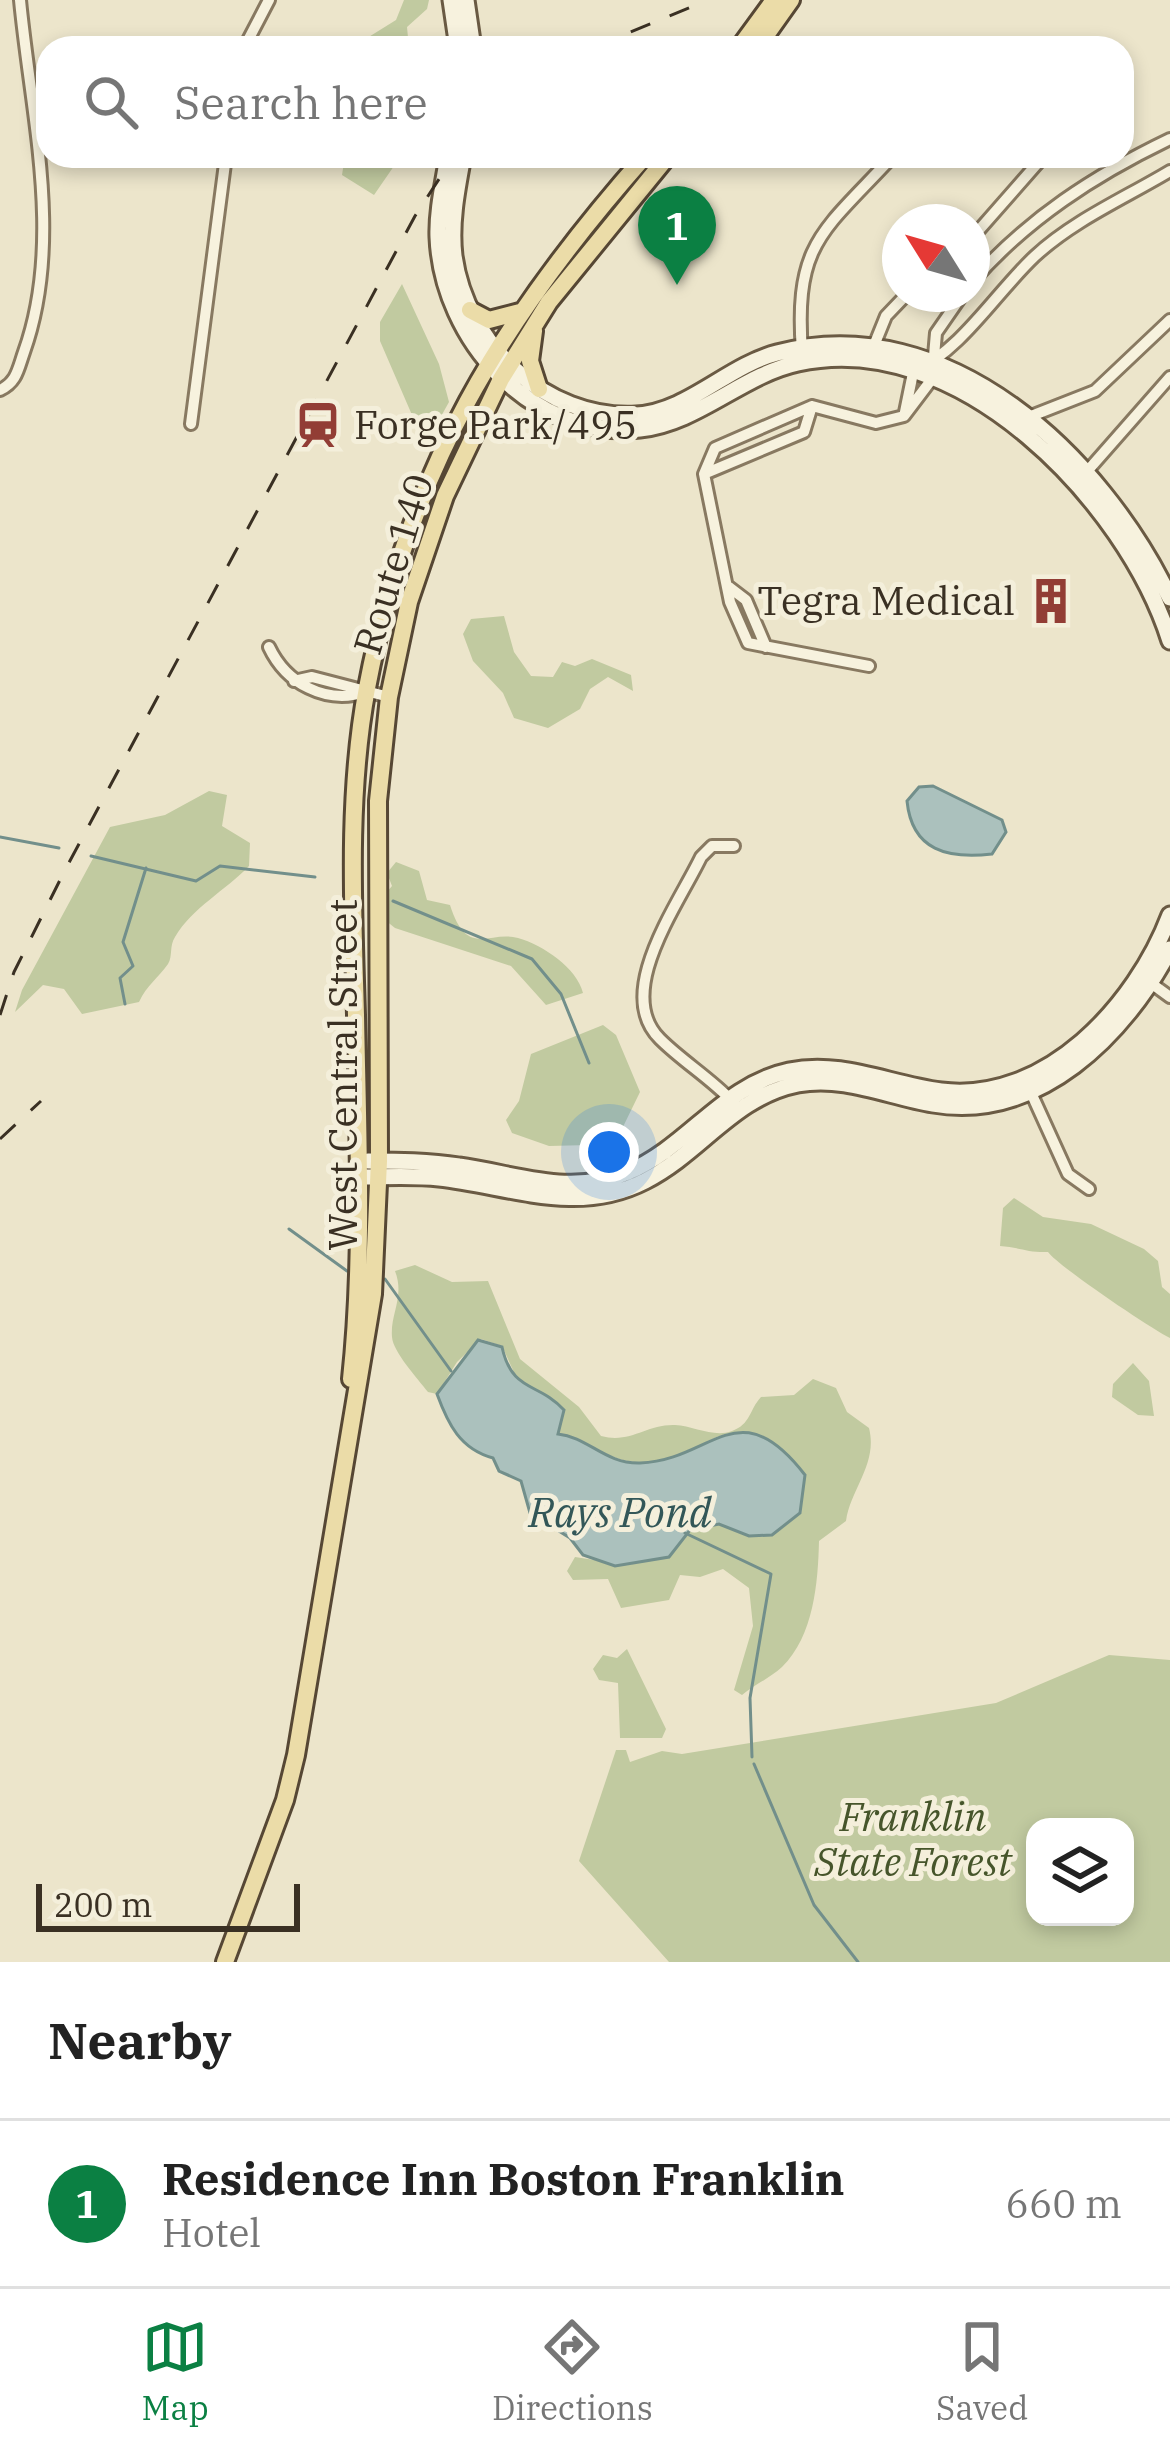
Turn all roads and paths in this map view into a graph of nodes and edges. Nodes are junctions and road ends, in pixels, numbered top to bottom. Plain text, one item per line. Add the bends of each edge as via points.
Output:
1 (20, 0) edge
2 (451, 0) edge
3 (466, 0) edge
4 (774, 0) edge
5 (791, 0) edge
6 (267, 1) edge
7 (250, 36) edge
8 (456, 36) edge
9 (471, 36) edge
10 (748, 36) edge
11 (766, 36) edge
12 (1170, 140) edge
13 (36, 142) edge
14 (1134, 158) edge
15 (39, 168) edge
16 (224, 168) edge
17 (446, 168) edge
18 (462, 168) edge
19 (636, 168) edge
20 (658, 168) edge
21 (882, 168) edge
22 (1033, 168) edge
23 (1115, 168) edge
24 (1170, 171) edge
25 (990, 218) edge
26 (990, 262) edge
27 (470, 310) junction
28 (890, 312) edge
29 (951, 312) edge
30 (528, 317) junction
31 (1170, 320) edge
32 (802, 354) junction
33 (871, 355) junction
34 (498, 365) junction
35 (932, 371) junction
36 (913, 373) junction
37 (1170, 377) edge
38 (539, 389) junction
39 (0, 390) edge
40 (812, 406) junction
41 (904, 416) junction
42 (1020, 422) junction
43 (191, 424) dead end
44 (704, 473) junction
45 (1082, 477) junction
46 (1170, 598) edge
47 (1170, 641) edge
48 (268, 647) dead end
49 (869, 666) dead end
50 (366, 692) junction
51 (389, 697) junction
52 (734, 846) dead end
53 (1170, 915) edge
54 (1170, 950) edge
55 (1145, 979) junction
56 (1170, 997) edge
57 (1027, 1085) junction
58 (733, 1103) junction
59 (357, 1169) junction
60 (379, 1169) junction
61 (1089, 1189) dead end
62 (343, 1475) junction
63 (226, 1962) edge

1 - 13 street
2 - 8 street
3 - 9 street
4 - 10 main road
5 - 11 main road
6 - 7 street
12 - 14 street
15 - 39 street via 44,268 29,341 15,379
16 - 43 street
17 - 34 street via 442,269 454,308
18 - 27 street via 453,244
19 - 30 main road, Route 140
20 - 30 main road, Route 140
21 - 32 street via 807,255
22 - 25 street
23 - 26 street
24 - 35 street via 1037,254
27 - 30 main road via 487,320
27 - 34 street
28 - 33 street
29 - 35 street via 936,334
30 - 34 main road, Route 140
30 - 38 main road
31 - 42 street via 1095,391
32 - 33 street
32 - 34 street via 641,429 576,422
32 - 38 street via 746,364 645,414 598,411
33 - 35 street
33 - 36 street
34 - 38 street
34 - 50 main road, Route 140 via 451,427 413,516
34 - 51 main road, Route 140 via 428,541
35 - 36 street
35 - 41 street
35 - 42 street
36 - 41 street
37 - 45 street
40 - 41 street via 876,423
40 - 44 street via 715,448
40 - 44 street via 804,432
42 - 45 street
44 - 49 street via 730,602 748,644
45 - 46 street via 1124,515
45 - 47 street
48 - 50 street via 294,681 352,697
50 - 51 street
50 - 59 main road, West Central Street via 357,793
51 - 60 main road, West Central Street via 378,802
52 - 58 street via 712,846 701,857 640,1001 660,1039
53 - 55 street
54 - 55 street
55 - 56 street
55 - 57 street
57 - 58 street via 953,1092 811,1067 776,1074
57 - 61 street via 1068,1174
58 - 60 street via 646,1181 582,1199
59 - 60 street
59 - 62 main road, West Central Street
60 - 62 main road, West Central Street via 368,1338
62 - 63 main road, West Central Street via 285,1800

